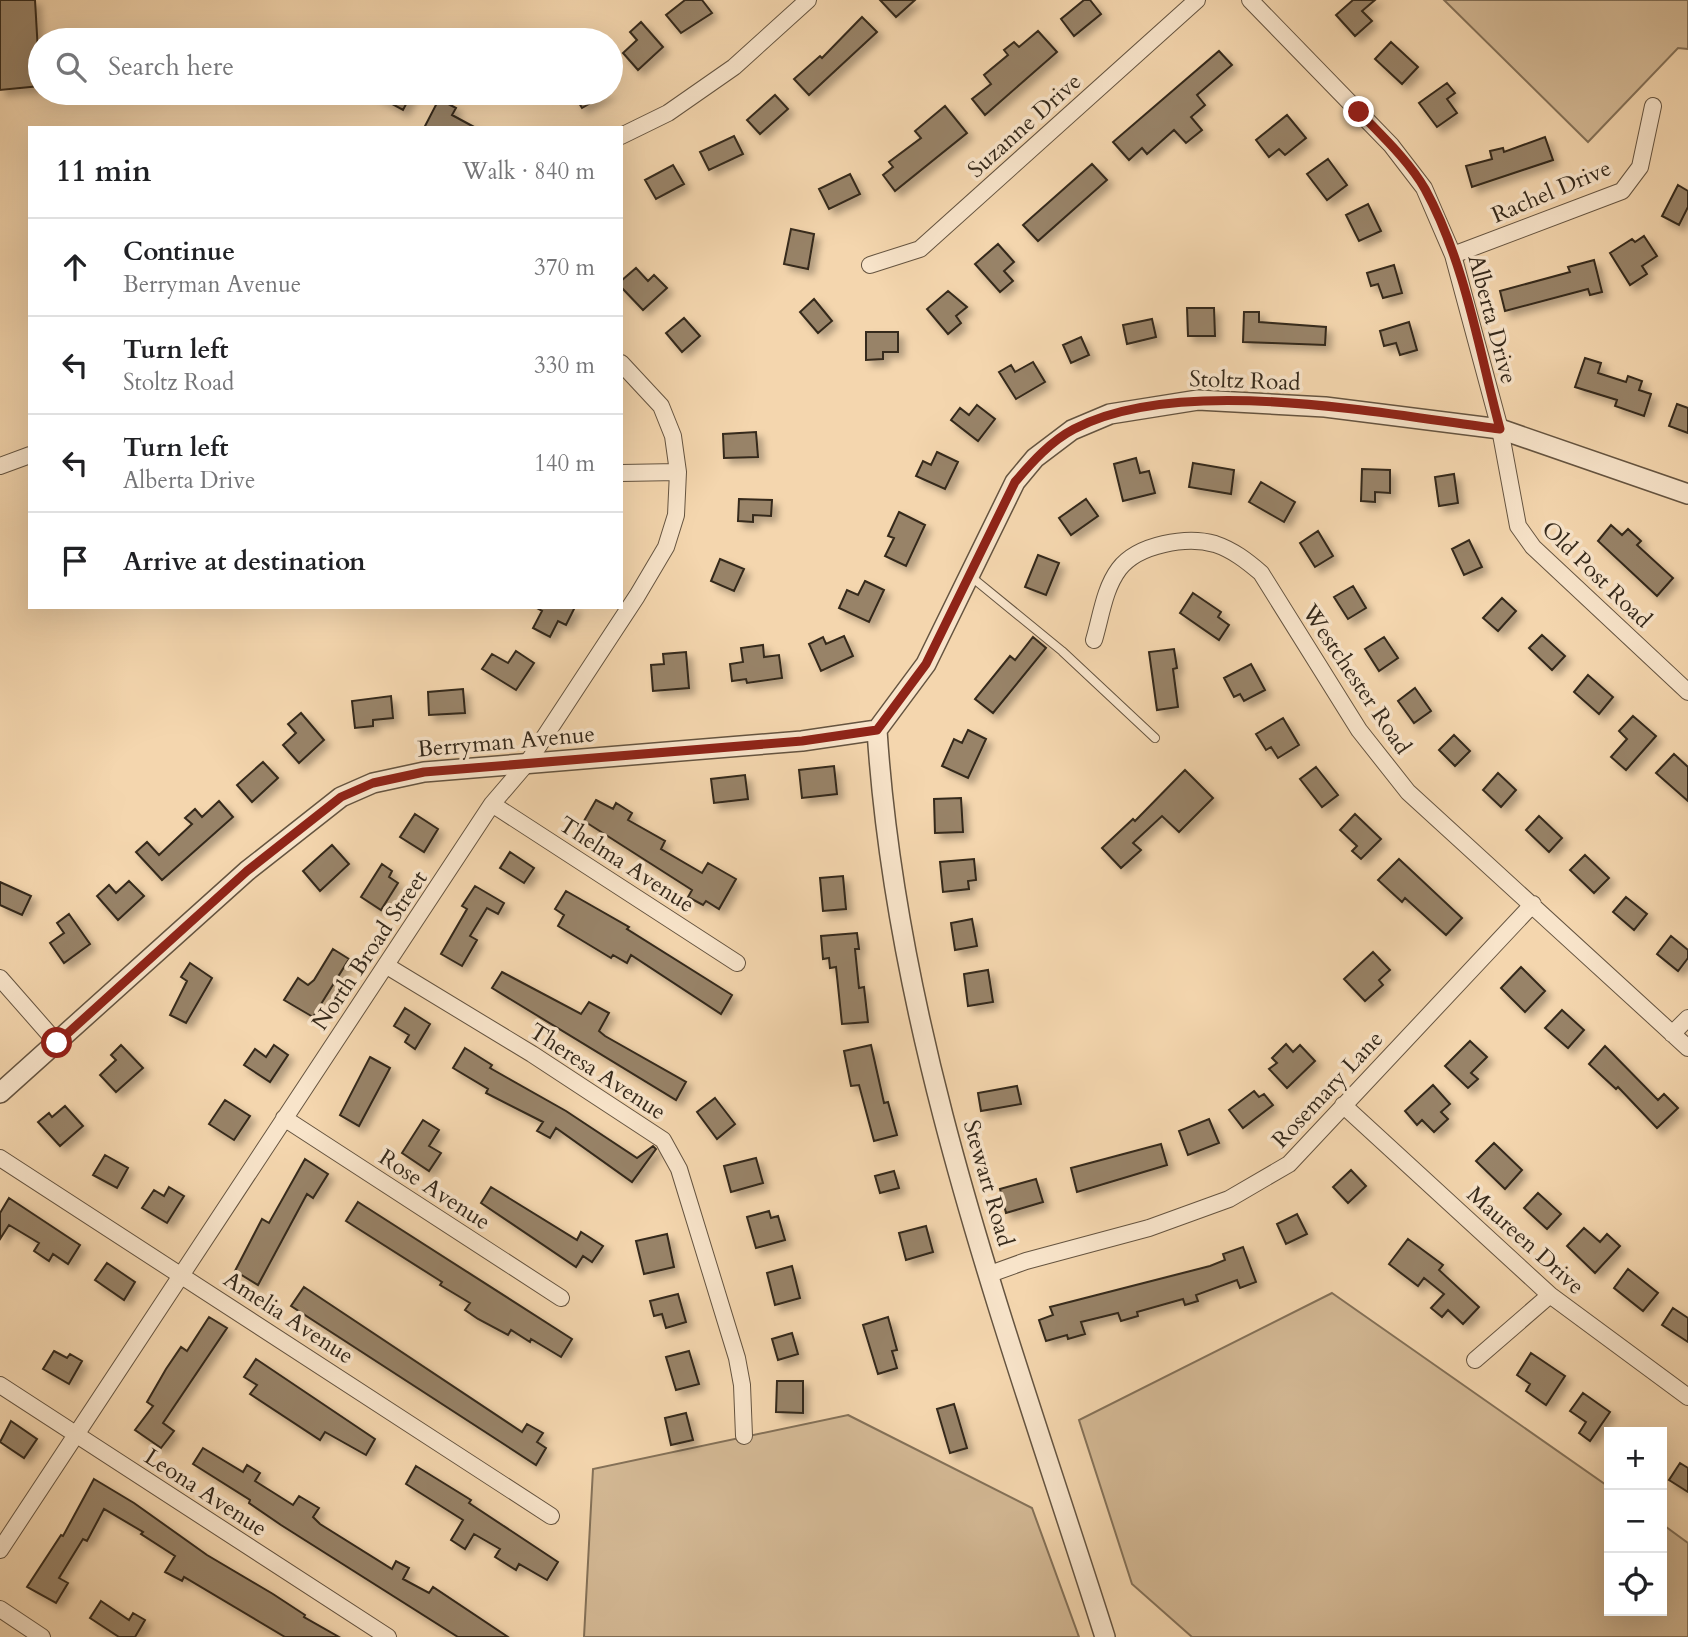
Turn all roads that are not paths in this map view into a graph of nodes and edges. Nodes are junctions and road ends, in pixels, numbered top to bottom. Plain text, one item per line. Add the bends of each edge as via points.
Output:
1 (808, 0) edge
2 (1197, 0) edge
3 (1250, 0) edge
4 (1653, 106) dead end
5 (623, 135) edge
6 (1453, 255) junction
7 (870, 265) dead end
8 (623, 365) edge
9 (1500, 429) junction
10 (28, 456) edge
11 (0, 466) edge
12 (678, 471) junction
13 (623, 473) edge
14 (1688, 494) edge
15 (969, 575) junction
16 (1094, 640) dead end
17 (1688, 692) edge
18 (877, 730) junction
19 (1155, 738) dead end
20 (528, 762) junction
21 (492, 804) junction
22 (1533, 904) junction
23 (737, 963) dead end
24 (387, 966) junction
25 (0, 978) edge
26 (1688, 1018) edge
27 (1672, 1034) junction
28 (57, 1043) junction
29 (1688, 1048) edge
30 (0, 1093) edge
31 (1343, 1105) junction
32 (284, 1118) junction
33 (0, 1157) edge
34 (990, 1274) junction
35 (184, 1275) junction
36 (1550, 1295) junction
37 (561, 1298) dead end
38 (1475, 1360) dead end
39 (0, 1385) edge
40 (1688, 1398) edge
41 (75, 1433) junction
42 (744, 1436) dead end
43 (551, 1516) dead end
44 (0, 1550) edge
45 (0, 1609) edge
46 (42, 1637) edge
47 (388, 1637) edge
48 (1105, 1637) edge

1 - 5 street via 734,67 668,113
2 - 7 street, Suzanne Drive via 920,249
3 - 6 street, Alberta Drive via 1391,145 1424,188
4 - 6 street, Rachel Drive via 1640,167 1622,191
6 - 9 street, Alberta Drive
8 - 12 street, North Broad Street via 661,406 673,436
9 - 14 street, Stoltz Road
9 - 15 street, Stoltz Road via 1325,407 1198,400 1110,414 1072,430 1035,458 999,510
9 - 17 street, Old Post Road via 1517,526 1533,547
10 - 11 street
12 - 13 street
12 - 20 street, North Broad Street via 678,503 666,547
15 - 18 street, Stoltz Road via 926,664
15 - 19 lane via 1062,650
16 - 22 street, Westchester Road via 1120,568 1142,551 1179,542 1213,544 1243,557 1261,573 1359,730 1408,792
18 - 20 street, Berryman Avenue via 802,741
18 - 34 street, Stewart Road via 890,849 919,1020
20 - 21 street, North Broad Street
20 - 28 street, Berryman Avenue via 396,776 341,797 247,871
21 - 23 street, Thelma Avenue
21 - 24 street, North Broad Street
22 - 27 street, Westchester Road
22 - 31 street, Rosemary Lane
24 - 32 street, North Broad Street
24 - 42 street, Theresa Avenue via 663,1140 679,1169 737,1358
25 - 28 street
26 - 27 street
27 - 29 street, Westchester Road
28 - 30 street, Berryman Avenue
31 - 34 street, Rosemary Lane via 1289,1164 1230,1199 1149,1228
31 - 36 street, Maureen Drive
32 - 35 street, North Broad Street
32 - 37 street, Rose Avenue
33 - 35 street, Amelia Avenue
34 - 48 street, Stewart Road
35 - 41 street, North Broad Street
35 - 43 street, Amelia Avenue
36 - 38 street
36 - 40 street, Maureen Drive
39 - 41 street, Leona Avenue
41 - 44 street, North Broad Street
41 - 47 street, Leona Avenue
45 - 46 street

